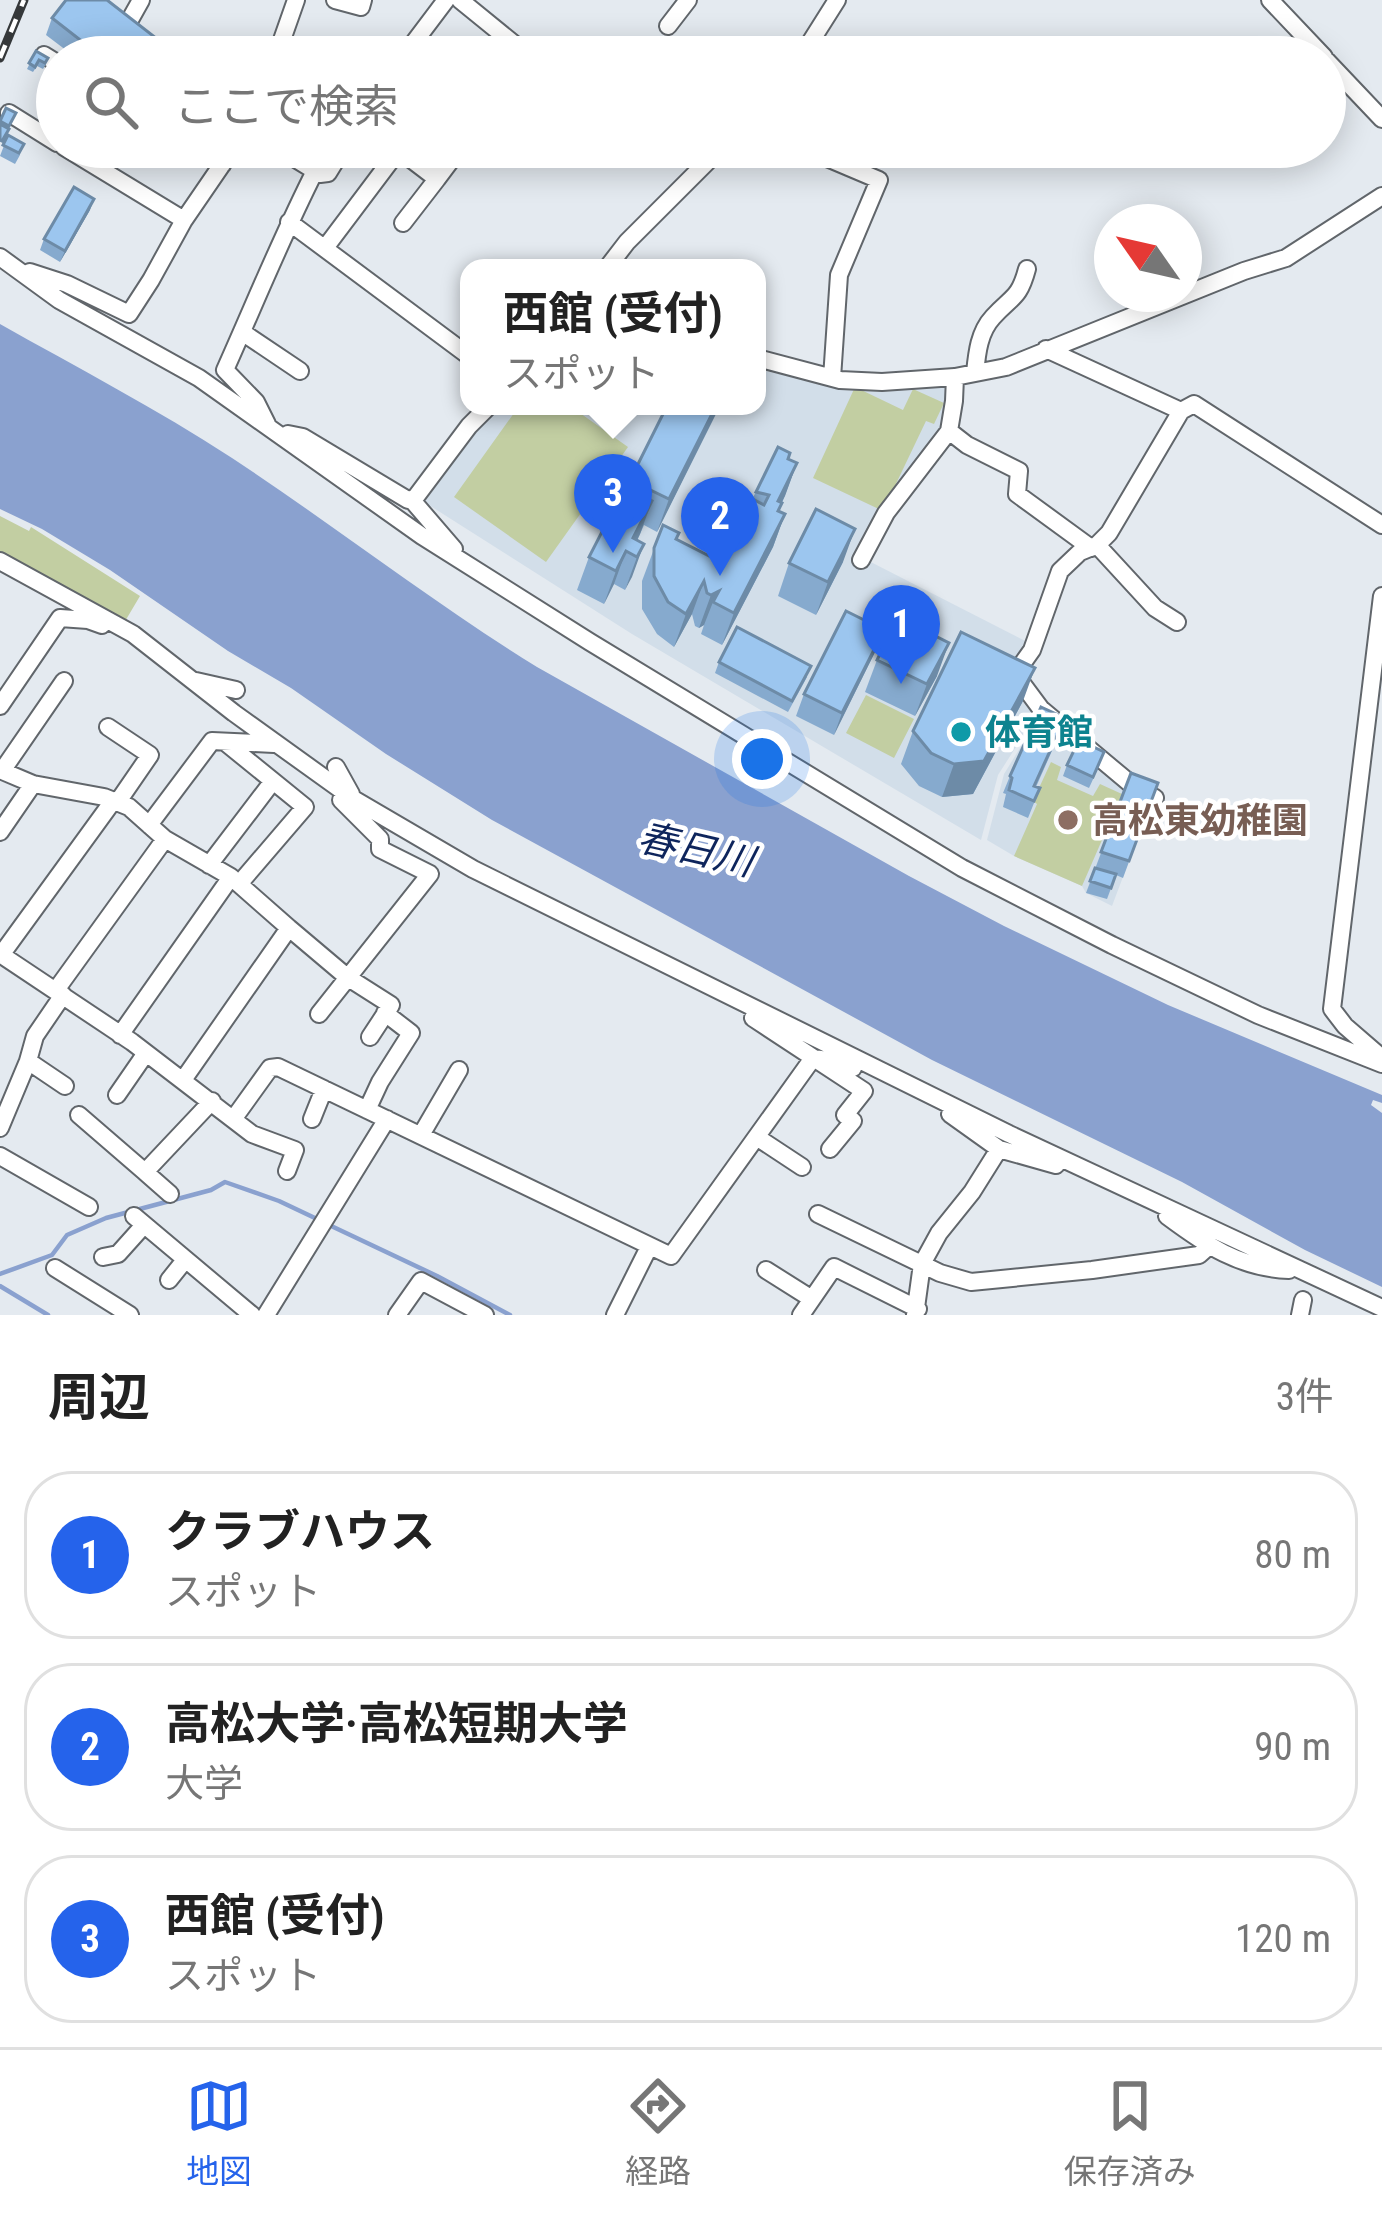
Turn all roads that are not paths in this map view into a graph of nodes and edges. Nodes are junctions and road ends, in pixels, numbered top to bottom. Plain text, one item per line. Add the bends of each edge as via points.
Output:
1 (141, 0) edge
2 (296, 0) edge
3 (335, 0) edge
4 (363, 0) edge
5 (446, 0) edge
6 (460, 0) edge
7 (688, 0) edge
8 (837, 0) edge
9 (1270, 0) edge
10 (127, 25) edge
11 (668, 26) dead end
12 (283, 36) edge
13 (419, 36) edge
14 (504, 36) edge
15 (814, 36) edge
16 (1304, 36) edge
17 (1346, 81) edge
18 (9, 113) edge
19 (1382, 119) edge
20 (36, 130) edge
21 (98, 168) edge
22 (220, 168) edge
23 (311, 168) edge
24 (331, 168) edge
25 (383, 168) edge
26 (423, 168) edge
27 (444, 168) edge
28 (701, 168) edge
29 (851, 168) edge
30 (316, 171) junction
31 (436, 178) junction
32 (1382, 196) edge
33 (184, 220) junction
34 (290, 222) junction
35 (403, 223) dead end
36 (325, 248) junction
37 (615, 259) edge
38 (6, 261) edge
39 (1027, 269) dead end
40 (242, 332) junction
41 (460, 349) edge
42 (1046, 349) junction
43 (766, 360) edge
44 (300, 371) dead end
45 (975, 373) junction
46 (955, 377) junction
47 (832, 378) junction
48 (1181, 411) junction
49 (480, 415) edge
50 (272, 428) junction
51 (949, 430) junction
52 (411, 499) junction
53 (1382, 526) edge
54 (1094, 547) junction
55 (861, 560) dead end
56 (0, 561) edge
57 (467, 565) junction
58 (1382, 596) edge
59 (1177, 622) dead end
60 (134, 634) junction
61 (189, 679) junction
62 (64, 681) dead end
63 (236, 690) dead end
64 (0, 706) edge
65 (108, 727) dead end
66 (226, 742) junction
67 (276, 744) junction
68 (1, 770) edge
69 (334, 776) junction
70 (272, 781) junction
71 (33, 784) junction
72 (1155, 798) edge
73 (115, 802) junction
74 (149, 825) junction
75 (0, 832) edge
76 (165, 839) junction
77 (209, 865) junction
78 (235, 880) junction
79 (289, 928) junction
80 (1, 954) edge
81 (347, 977) junction
82 (60, 993) junction
83 (720, 996) junction
84 (385, 1013) junction
85 (319, 1014) dead end
86 (120, 1034) junction
87 (370, 1037) dead end
88 (146, 1053) junction
89 (813, 1058) junction
90 (28, 1061) junction
91 (1382, 1061) edge
92 (459, 1070) dead end
93 (183, 1080) junction
94 (906, 1083) junction
95 (64, 1086) dead end
96 (325, 1089) junction
97 (117, 1095) dead end
98 (212, 1102) junction
99 (367, 1110) junction
100 (79, 1115) dead end
101 (234, 1118) junction
102 (312, 1119) dead end
103 (387, 1119) junction
104 (0, 1128) edge
105 (421, 1136) junction
106 (758, 1138) junction
107 (830, 1149) dead end
108 (999, 1149) junction
109 (0, 1156) edge
110 (802, 1167) dead end
111 (1084, 1169) junction
112 (287, 1171) dead end
113 (146, 1172) junction
114 (170, 1194) dead end
115 (1143, 1197) junction
116 (89, 1207) dead end
117 (818, 1214) dead end
118 (650, 1247) junction
119 (1208, 1247) junction
120 (104, 1257) dead end
121 (185, 1260) junction
122 (922, 1264) junction
123 (1296, 1267) junction
124 (55, 1268) dead end
125 (766, 1270) dead end
126 (169, 1280) dead end
127 (806, 1307) edge
128 (1382, 1308) edge
129 (916, 1312) edge
130 (130, 1315) edge
131 (252, 1315) edge
132 (266, 1315) edge
133 (397, 1315) edge
134 (485, 1315) edge
135 (615, 1315) edge

1 - 10 street
2 - 12 street
3 - 4 street via 361,7
5 - 13 street
6 - 14 street
7 - 11 street
8 - 15 street
9 - 16 street
17 - 19 street
18 - 20 street
21 - 33 street
22 - 33 street
23 - 30 street
24 - 30 street
25 - 36 street
26 - 31 street
27 - 31 street
28 - 37 street
29 - 47 street via 879,180 839,275
30 - 34 street
31 - 35 street
32 - 42 street via 1286,258
33 - 38 street via 129,314
34 - 36 street
34 - 40 street
36 - 41 street
38 - 50 street
39 - 45 street via 1022,291 989,320
40 - 44 street
40 - 50 street via 225,370
42 - 45 street
42 - 48 street
43 - 47 street
45 - 46 street
46 - 47 street
46 - 51 street
48 - 53 street via 1193,404
48 - 54 street
49 - 52 street
50 - 52 street via 303,437
50 - 57 street
51 - 54 street via 1019,471 1017,494
51 - 55 street
52 - 57 street
54 - 59 street
54 - 72 street via 1060,571 1015,674 1041,709
56 - 60 street
57 - 91 street via 980,878 1258,1015
58 - 91 street via 1332,1009
60 - 61 street
60 - 64 street via 60,618
61 - 63 street
61 - 67 street
62 - 68 street
65 - 73 street via 150,754
66 - 67 street
66 - 70 street
66 - 74 street via 212,741
67 - 69 street
68 - 71 street
69 - 81 street via 332,791 380,838 380,849 430,874
69 - 83 street via 355,800 496,881
70 - 77 street
70 - 78 street via 305,807
71 - 73 street
71 - 75 street
73 - 74 street
73 - 80 street
74 - 76 street
76 - 77 street
76 - 82 street
77 - 78 street
78 - 79 street
78 - 86 street
79 - 81 street
79 - 93 street
80 - 82 street
81 - 84 street via 391,1005
81 - 85 street
82 - 86 street
82 - 90 street
83 - 89 street
83 - 94 street
84 - 87 street
84 - 99 street via 411,1033
86 - 88 street
88 - 93 street
88 - 97 street
89 - 94 street
89 - 106 street
89 - 107 street via 864,1090
90 - 95 street
90 - 104 street
92 - 105 street
93 - 98 street
94 - 108 street
94 - 111 street
96 - 99 street
96 - 101 street via 270,1068
96 - 102 street
98 - 101 street
98 - 113 street
99 - 103 street
100 - 113 street
101 - 112 street via 295,1150
103 - 105 street
103 - 132 street
105 - 118 street
106 - 110 street
106 - 118 street via 670,1256
108 - 111 street
108 - 122 street
109 - 116 street
111 - 115 street
113 - 114 street
115 - 119 street
115 - 123 street
117 - 122 street
118 - 135 street
119 - 122 street via 1199,1256 987,1282
119 - 123 street via 1253,1265
120 - 121 street via 118,1255 139,1220
121 - 126 street
121 - 131 street
122 - 129 street
123 - 128 street
124 - 130 street
125 - 127 street
127 - 129 street via 834,1268
133 - 134 street via 421,1282

